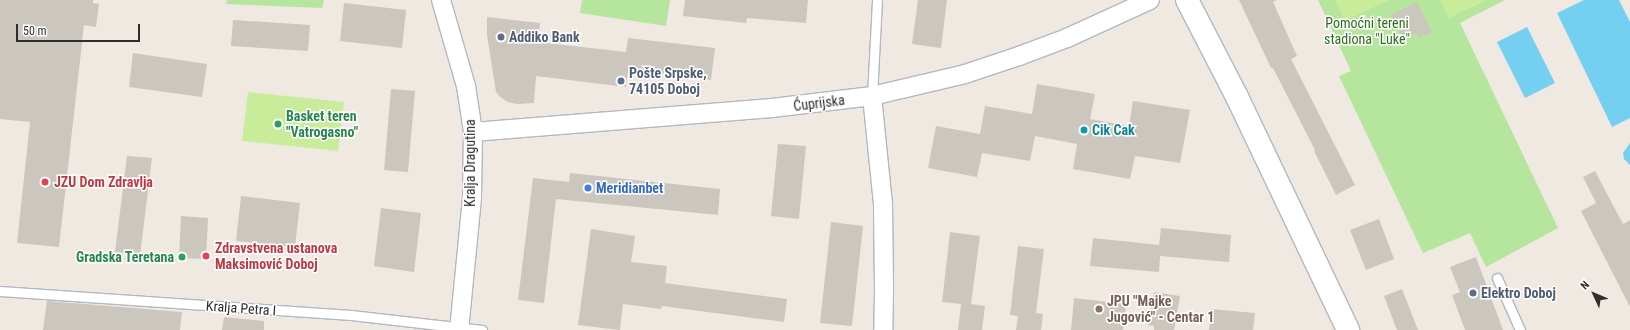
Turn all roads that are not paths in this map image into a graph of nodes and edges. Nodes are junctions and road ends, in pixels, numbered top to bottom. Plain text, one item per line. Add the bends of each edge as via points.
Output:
1 (442, 0) edge
2 (877, 0) edge
3 (1150, 0) edge
4 (1187, 0) edge
5 (872, 96) junction
6 (473, 132) junction
7 (1497, 278) dead end
8 (0, 291) edge
9 (459, 329) edge
10 (482, 330) edge
11 (883, 330) edge
12 (1348, 330) edge
13 (1520, 330) edge

1 - 6 street, Kralja Dragutina via 466,86
2 - 5 lane
3 - 5 street, Ćuprijska via 1019,56 965,74
4 - 12 street
5 - 6 street, Ćuprijska via 772,108
5 - 11 street via 883,205
6 - 9 street, Kralja Dragutina via 472,198
7 - 13 lane
8 - 9 lane, Kralja Petra I via 351,315
9 - 10 lane, Kralja Petra I

